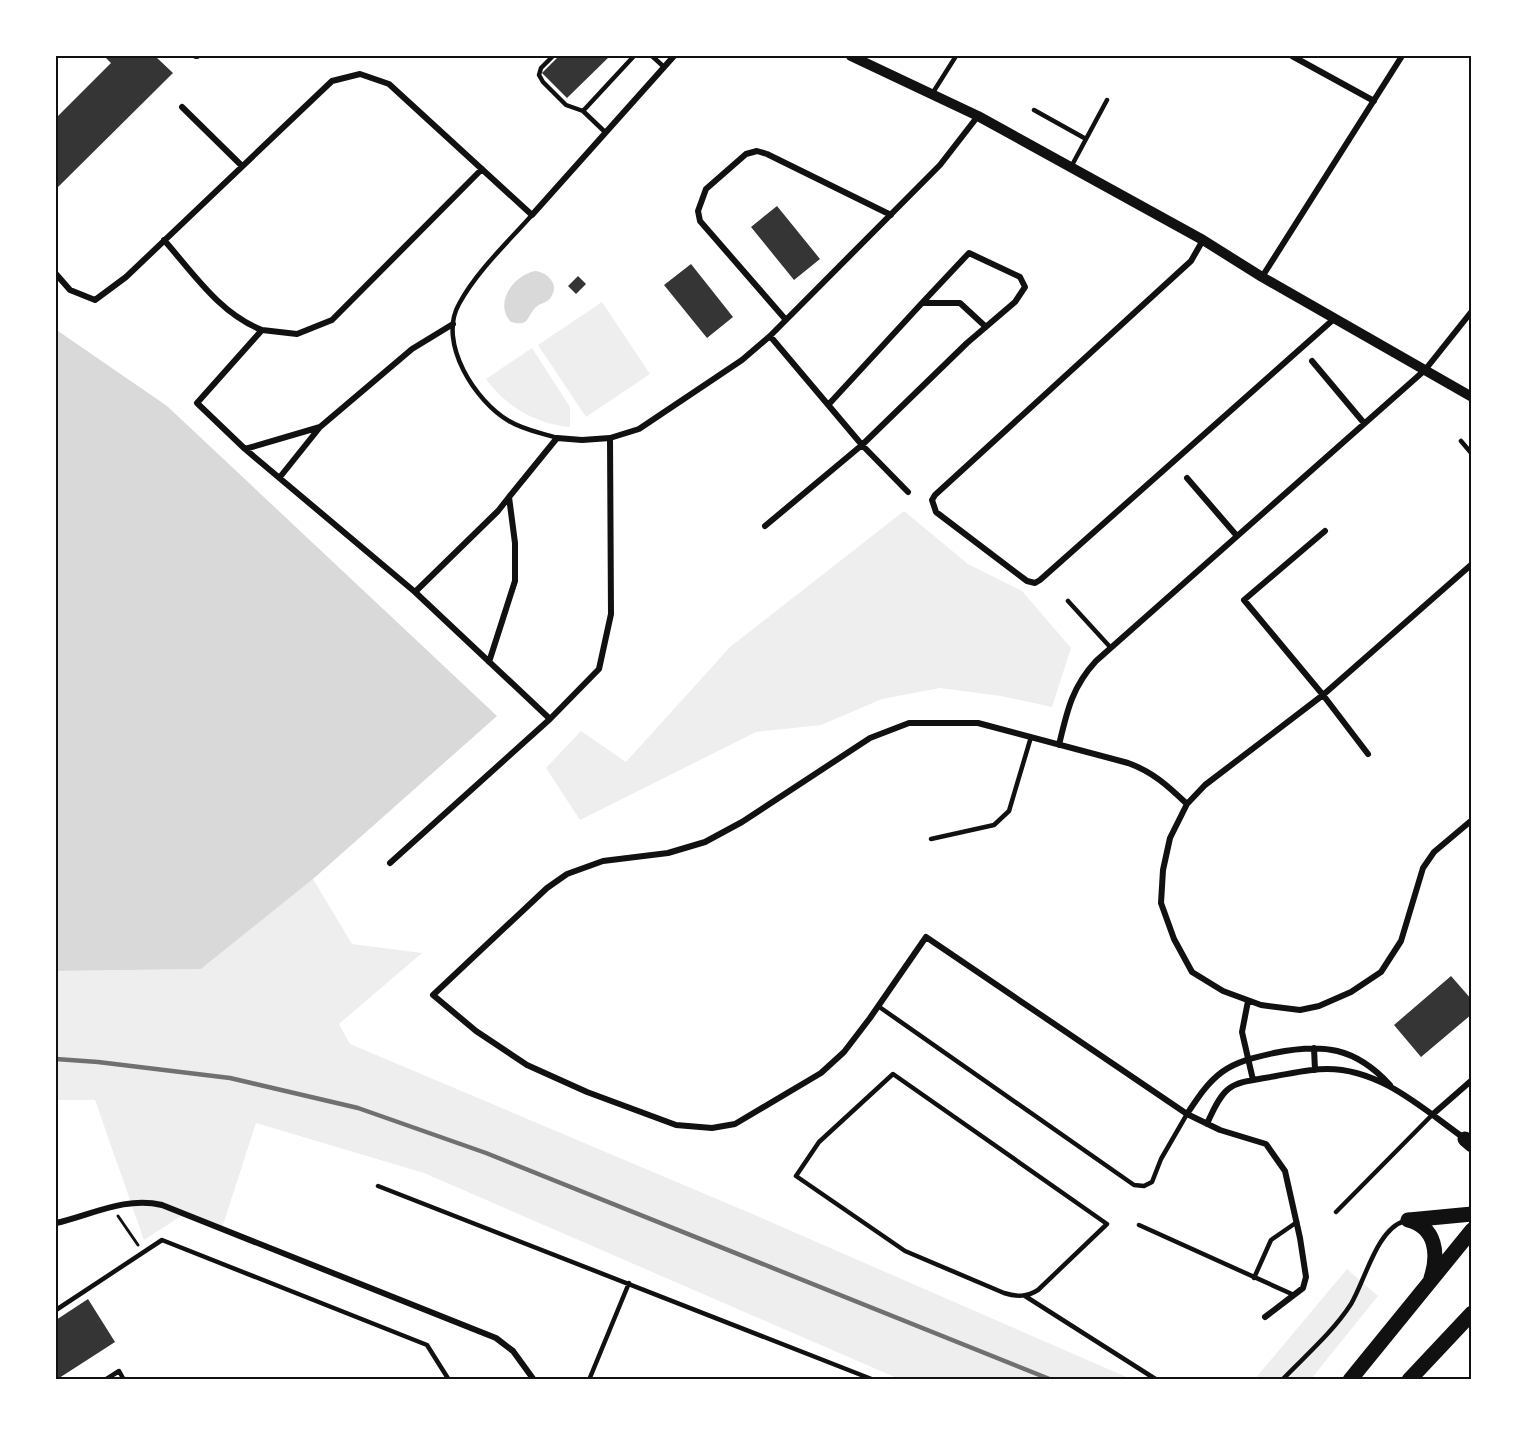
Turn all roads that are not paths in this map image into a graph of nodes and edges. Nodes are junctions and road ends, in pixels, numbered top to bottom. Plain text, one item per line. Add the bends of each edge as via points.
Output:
1 (553, 56) edge
2 (634, 56) edge
3 (652, 56) edge
4 (674, 56) edge
5 (851, 56) edge
6 (956, 56) edge
7 (1293, 56) edge
8 (1402, 56) edge
9 (664, 67) junction
10 (933, 94) junction
11 (1107, 100) dead end
12 (1374, 101) junction
13 (182, 107) dead end
14 (1034, 110) dead end
15 (583, 111) junction
16 (978, 116) junction
17 (605, 132) junction
18 (1086, 139) junction
19 (242, 166) junction
20 (1071, 167) junction
21 (482, 169) junction
22 (532, 215) junction
23 (891, 215) junction
24 (164, 240) junction
25 (1203, 240) junction
26 (56, 274) edge
27 (1262, 277) junction
28 (922, 303) junction
29 (1472, 310) edge
30 (1335, 318) junction
31 (786, 320) junction
32 (453, 324) junction
33 (986, 327) junction
34 (262, 330) junction
35 (770, 336) junction
36 (1312, 361) dead end
37 (1425, 370) junction
38 (1472, 397) edge
39 (829, 404) junction
40 (1364, 423) junction
41 (320, 427) junction
42 (557, 438) junction
43 (610, 438) junction
44 (1461, 441) dead end
45 (861, 445) junction
46 (245, 449) junction
47 (1472, 454) edge
48 (280, 477) junction
49 (1187, 478) dead end
50 (908, 492) dead end
51 (509, 497) junction
52 (765, 526) dead end
53 (1325, 531) dead end
54 (1237, 536) junction
55 (1472, 564) edge
56 (415, 592) junction
57 (1068, 601) dead end
58 (1111, 648) junction
59 (489, 662) junction
60 (1323, 695) junction
61 (549, 719) junction
62 (1031, 737) junction
63 (1059, 745) junction
64 (1368, 754) dead end
65 (1187, 804) junction
66 (1472, 820) edge
67 (931, 839) dead end
68 (390, 863) dead end
69 (1248, 1001) junction
70 (878, 1006) junction
71 (1314, 1048) junction
72 (1248, 1060) junction
73 (1315, 1070) junction
74 (1253, 1080) junction
75 (1472, 1080) edge
76 (1393, 1087) junction
77 (1187, 1114) junction
78 (1432, 1115) junction
79 (1207, 1124) junction
80 (1469, 1142) edge
81 (378, 1186) dead end
82 (1336, 1212) dead end
83 (1472, 1214) edge
84 (1408, 1220) junction
85 (56, 1222) edge
86 (1297, 1222) junction
87 (1139, 1225) dead end
88 (1472, 1230) edge
89 (1254, 1278) junction
90 (1430, 1282) junction
91 (629, 1283) junction
92 (1294, 1295) junction
93 (1025, 1296) junction
94 (56, 1310) edge
95 (1472, 1313) edge
96 (1265, 1317) dead end
97 (105, 1380) edge
98 (124, 1380) edge
99 (448, 1380) edge
100 (534, 1380) edge
101 (589, 1380) edge
102 (874, 1380) edge
103 (1157, 1380) edge
104 (1282, 1380) edge
105 (1350, 1380) edge
106 (1408, 1380) edge

1 - 15 lane via 539,75 566,105
2 - 15 lane
3 - 9 lane
4 - 9 street
5 - 10 street
6 - 10 lane
7 - 12 street
8 - 12 street
9 - 17 street
10 - 16 street
11 - 18 lane
12 - 27 street
13 - 19 street
14 - 18 lane
15 - 17 lane
16 - 20 street
16 - 23 street via 940,165
17 - 22 street
18 - 20 lane
19 - 21 street via 332,81 360,74 389,84
19 - 24 street
20 - 25 street
21 - 22 street
21 - 34 street via 332,320 297,334
22 - 32 lane via 458,305
23 - 31 street
23 - 31 street via 757,151 746,154 706,189 698,211 700,221
24 - 26 street via 95,300 70,290
24 - 34 street via 219,302 245,324
25 - 27 street
25 - 30 street via 1191,261 932,500 936,512 1027,581 1040,580
27 - 30 street
28 - 33 street via 960,303
28 - 33 street via 969,253 1020,277 1025,287 1015,302
28 - 39 street
29 - 37 street
30 - 37 street
31 - 35 street
32 - 41 street via 412,349
32 - 42 lane via 455,346 475,391 510,422
33 - 45 street
34 - 46 street via 197,404
35 - 39 street
35 - 43 street via 742,360 639,429
36 - 40 street
37 - 38 street
37 - 40 street
39 - 45 street
40 - 54 street
41 - 46 street
41 - 48 street
42 - 43 street
42 - 51 street
43 - 61 street via 611,614 599,669
44 - 47 lane
45 - 50 street
45 - 52 street
46 - 48 street
48 - 56 street
49 - 54 street
51 - 56 street
51 - 59 street via 515,581
53 - 60 street via 1244,600
54 - 58 street
55 - 60 street
56 - 59 street
57 - 58 lane
58 - 63 street via 1077,685
59 - 61 street
60 - 64 street
60 - 65 street
61 - 68 street
62 - 63 street
62 - 67 lane via 1009,810 994,825
62 - 70 street via 978,723 940,721 909,723 870,738 705,842 668,853 603,861 567,874 432,995 527,1065 676,1125 712,1128 735,1124 820,1073 844,1052
63 - 65 street via 1146,770
65 - 69 street via 1170,838 1161,903 1192,972
66 - 69 street via 1423,868 1401,941 1381,972 1351,992 1319,1006 1286,1010
69 - 72 street via 1242,1032
70 - 77 street via 926,937
70 - 77 lane via 1134,1185 1152,1182
71 - 72 street
71 - 73 street
71 - 76 street via 1359,1058
72 - 74 street
72 - 77 street via 1214,1079
73 - 74 street
73 - 76 street via 1356,1073
74 - 79 street via 1225,1090
75 - 78 street
76 - 78 street
77 - 79 street
78 - 80 street
78 - 82 lane
79 - 86 street via 1266,1144 1285,1171
81 - 91 lane
83 - 84 highway
84 - 90 highway via 1425,1228 1432,1239 1435,1255
84 - 104 lane via 1388,1231 1349,1306
85 - 100 street via 138,1202 162,1205 489,1335 508,1346
86 - 89 lane via 1271,1240
86 - 92 street via 1306,1277 1303,1288
87 - 89 lane
88 - 90 highway
89 - 92 lane
90 - 105 highway
91 - 101 lane
91 - 102 lane
92 - 96 street
93 - 93 lane via 1038,1290 1107,1224 892,1074 819,1142 796,1176 905,1251 1004,1293
93 - 103 lane
94 - 99 lane via 162,1240 427,1345
95 - 106 highway
97 - 98 lane via 118,1371

